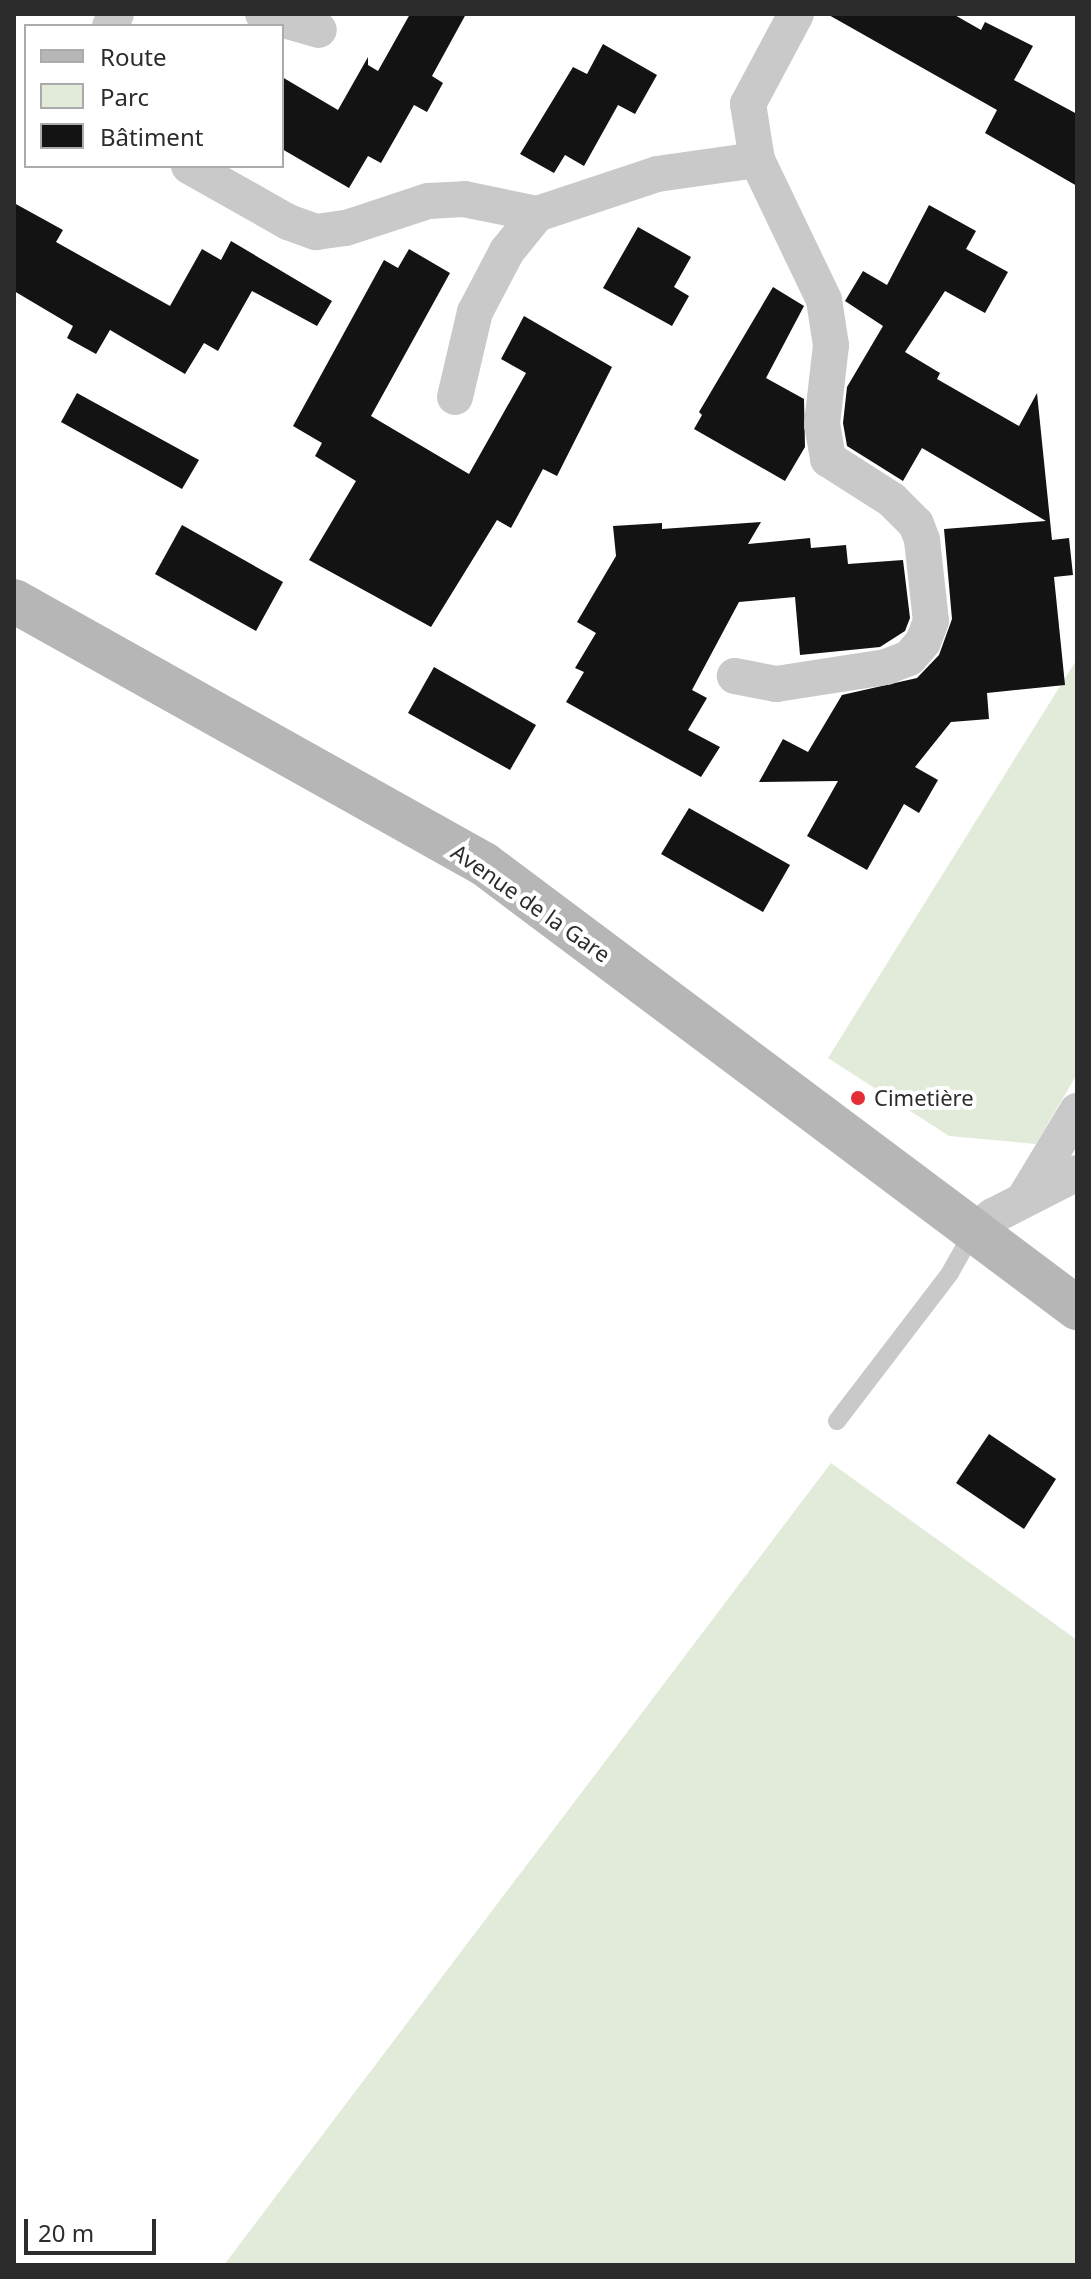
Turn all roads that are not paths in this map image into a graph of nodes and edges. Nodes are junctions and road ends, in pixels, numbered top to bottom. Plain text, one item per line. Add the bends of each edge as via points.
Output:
1 (263, 14) edge
2 (796, 14) edge
3 (319, 30) dead end
4 (757, 160) junction
5 (193, 168) edge
6 (537, 214) junction
7 (455, 397) dead end
8 (14, 601) edge
9 (735, 676) dead end
10 (1077, 1111) edge
11 (1077, 1173) edge
12 (1024, 1199) junction
13 (973, 1232) junction
14 (1077, 1308) edge
15 (837, 1421) dead end

1 - 3 street
2 - 4 street via 748,104
4 - 6 street via 657,174
4 - 9 street via 787,215 830,324 824,447 837,468 892,500 916,524 931,621 909,658 886,667 776,684
5 - 6 street via 288,222 316,232 346,228 428,201 464,199
6 - 7 street via 507,251 475,312
8 - 13 street, Avenue de la Gare via 484,864
10 - 12 street
11 - 12 street
12 - 13 street
13 - 14 street, Avenue de la Gare
13 - 15 lane via 950,1273

